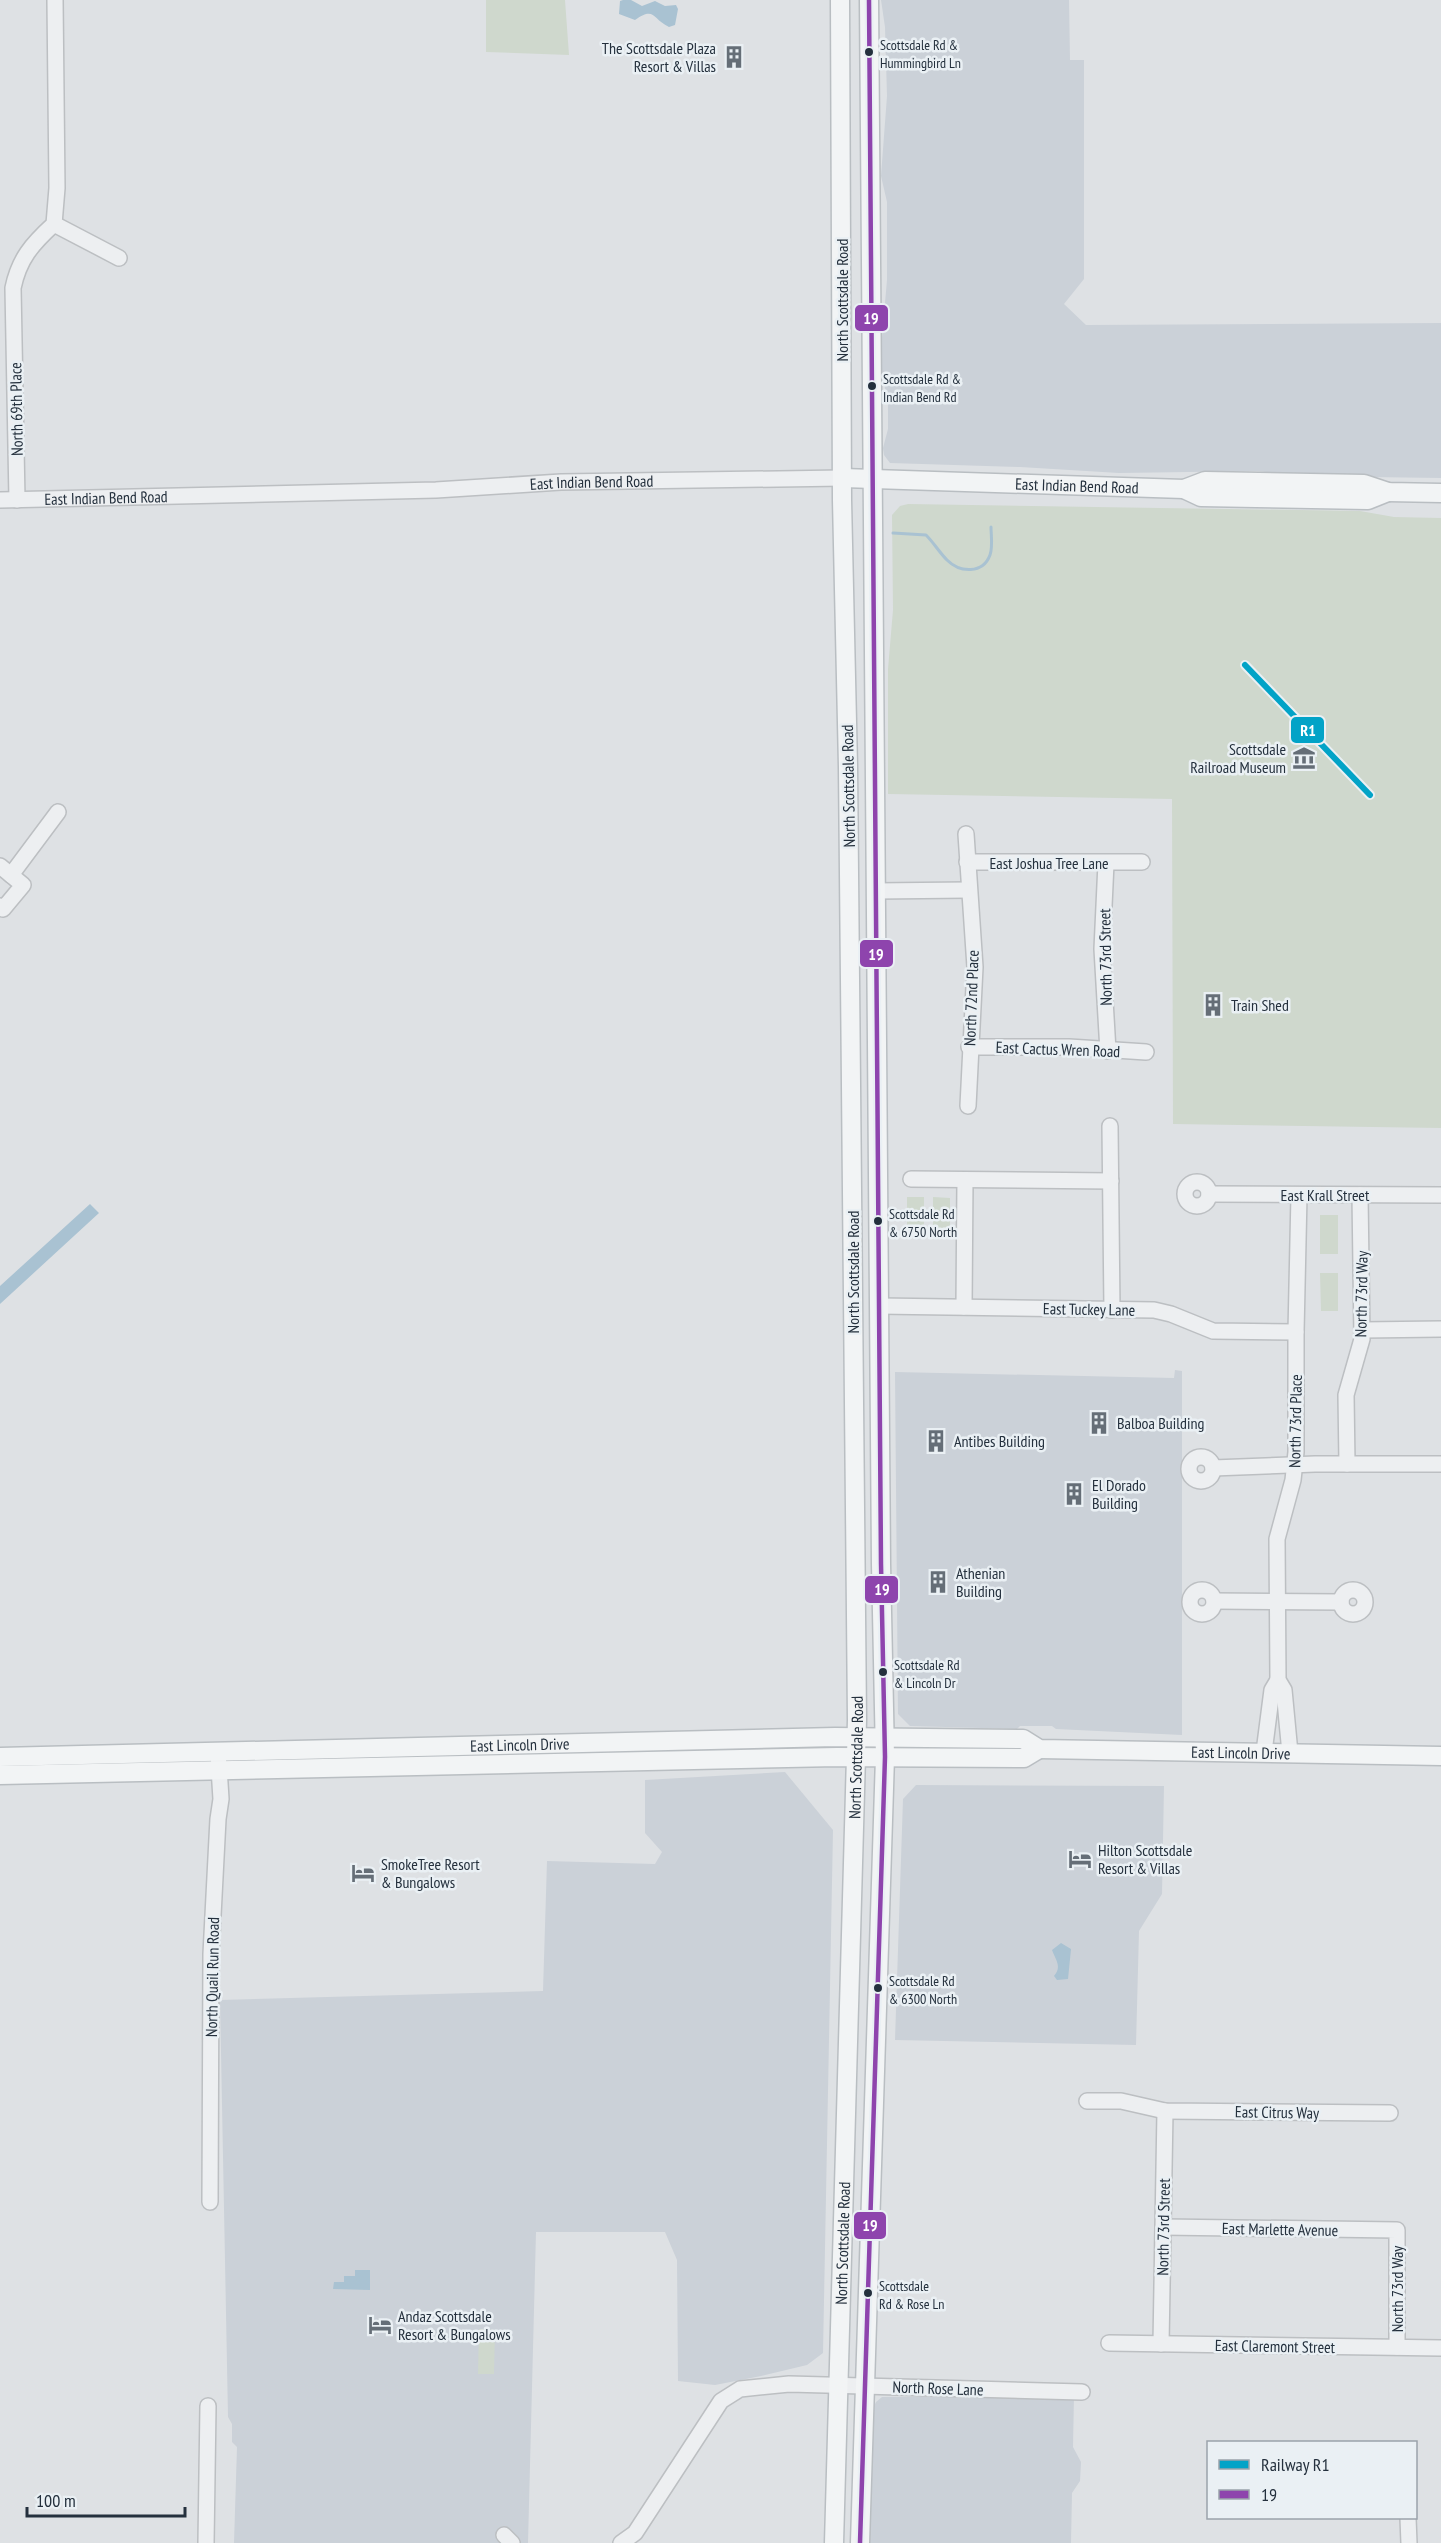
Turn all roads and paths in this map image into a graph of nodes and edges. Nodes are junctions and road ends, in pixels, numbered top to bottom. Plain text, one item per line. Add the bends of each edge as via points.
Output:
1 (56, 0) edge
2 (840, 0) edge
3 (869, 0) edge
4 (54, 224) junction
5 (119, 258) dead end
6 (843, 478) junction
7 (874, 480) junction
8 (1441, 493) edge
9 (0, 500) edge
10 (17, 500) junction
11 (848, 768) junction
12 (58, 812) dead end
13 (966, 834) dead end
14 (967, 862) junction
15 (1142, 862) dead end
16 (1106, 863) junction
17 (6, 871) edge
18 (968, 890) junction
19 (876, 891) junction
20 (0, 906) edge
21 (849, 1000) junction
22 (969, 1047) junction
23 (1108, 1051) junction
24 (1146, 1052) dead end
25 (968, 1106) dead end
26 (1110, 1126) dead end
27 (911, 1179) dead end
28 (965, 1180) junction
29 (1111, 1181) junction
30 (852, 1192) junction
31 (1209, 1194) dead end
32 (1299, 1195) junction
33 (1360, 1195) junction
34 (1441, 1195) edge
35 (879, 1306) junction
36 (964, 1308) junction
37 (1112, 1310) junction
38 (1441, 1329) edge
39 (1363, 1330) junction
40 (1296, 1332) junction
41 (853, 1376) junction
42 (1347, 1464) junction
43 (1441, 1464) edge
44 (1294, 1466) junction
45 (1213, 1468) dead end
46 (855, 1487) junction
47 (881, 1487) junction
48 (1214, 1601) dead end
49 (1278, 1602) junction
50 (1341, 1602) dead end
51 (1278, 1680) junction
52 (857, 1737) junction
53 (885, 1737) junction
54 (1039, 1749) junction
55 (1264, 1752) junction
56 (1290, 1753) junction
57 (1441, 1756) edge
58 (0, 1757) edge
59 (856, 1757) junction
60 (885, 1757) junction
61 (218, 1760) junction
62 (0, 1775) edge
63 (1088, 2101) dead end
64 (1165, 2111) junction
65 (1390, 2114) dead end
66 (210, 2202) dead end
67 (1163, 2227) junction
68 (1397, 2230) joint
69 (1109, 2343) dead end
70 (1161, 2344) junction
71 (1397, 2348) junction
72 (1441, 2348) edge
73 (839, 2385) junction
74 (865, 2386) junction
75 (1082, 2392) dead end
76 (208, 2406) dead end
77 (1408, 2519) edge
78 (206, 2543) edge
79 (621, 2543) edge
80 (834, 2543) edge
81 (860, 2543) edge
82 (1409, 2543) edge

1 - 4 street
2 - 6 main road, North Scottsdale Road
3 - 7 main road, North Scottsdale Road
4 - 5 street
4 - 10 street, North 69th Place via 32,244 16,271 13,288
6 - 7 main road, East Indian Bend Road
6 - 10 street, East Indian Bend Road via 561,482 436,490
6 - 11 main road, North Scottsdale Road
7 - 8 main road, East Indian Bend Road via 1184,489 1201,497 1368,500 1388,492
7 - 19 main road, North Scottsdale Road
9 - 10 street, East Indian Bend Road
11 - 19 main road via 859,807 860,870
11 - 21 main road, North Scottsdale Road
12 - 17 street
13 - 14 street
14 - 16 street, East Joshua Tree Lane
14 - 18 street, East Joshua Tree Lane
15 - 16 street, East Joshua Tree Lane
16 - 23 street, North 73rd Street via 1101,949
17 - 20 street via 23,885 3,909
18 - 19 street
18 - 22 street, North 72nd Place via 975,967
19 - 21 main road via 861,914 861,970
19 - 35 main road, North Scottsdale Road
21 - 30 main road, North Scottsdale Road
22 - 23 street, East Cactus Wren Road
22 - 25 street, North 72nd Place
23 - 24 street, East Cactus Wren Road
26 - 29 street
27 - 28 street
28 - 29 street
28 - 36 street
29 - 37 street
30 - 35 main road via 863,1227 865,1287
30 - 41 main road, North Scottsdale Road
31 - 32 street, East Krall Street
32 - 33 street, East Krall Street
32 - 40 street, North 73rd Place
33 - 34 street, East Krall Street
33 - 39 street, North 73rd Way
35 - 36 street, East Tuckey Lane
35 - 41 main road via 867,1323 863,1352
35 - 47 main road, North Scottsdale Road
36 - 37 street, East Tuckey Lane
37 - 40 street, East Tuckey Lane via 1161,1311 1213,1331
38 - 39 street
39 - 42 street, North 73rd Way via 1346,1395
40 - 44 street, North 73rd Place
41 - 46 main road, North Scottsdale Road
42 - 43 street
42 - 44 street
44 - 45 street
44 - 49 street, North 73rd Place via 1277,1539
46 - 47 main road
46 - 52 main road, North Scottsdale Road
47 - 53 main road, North Scottsdale Road
48 - 49 street
49 - 50 street
49 - 51 street, North 73rd Place
51 - 55 street, North 73rd Place via 1272,1690
51 - 56 street, North 73rd Place via 1284,1690
52 - 53 main road, East Lincoln Drive
52 - 59 main road, North Scottsdale Road
52 - 61 main road, East Lincoln Drive
53 - 54 main road, East Lincoln Drive via 1023,1739
53 - 60 main road, North Scottsdale Road
54 - 55 main road, East Lincoln Drive
54 - 60 main road, East Lincoln Drive via 1024,1758
55 - 56 main road, East Lincoln Drive
56 - 57 main road, East Lincoln Drive
58 - 61 main road, East Lincoln Drive
59 - 60 main road, East Lincoln Drive
59 - 61 main road, East Lincoln Drive
59 - 73 main road, North Scottsdale Road
60 - 74 main road, North Scottsdale Road
61 - 62 main road, East Lincoln Drive
61 - 66 street, North Quail Run Road via 221,1798 211,1954
63 - 64 street, East Citrus Way via 1121,2101
64 - 65 street, East Citrus Way
64 - 67 street, North 73rd Street
67 - 68 street, East Marlette Avenue
67 - 70 street, North 73rd Street
68 - 71 street, North 73rd Way
69 - 70 street, East Claremont Street
70 - 71 street, East Claremont Street
71 - 72 street, East Claremont Street
73 - 74 street, North Rose Lane
73 - 79 street, North Rose Lane via 765,2385 740,2390 721,2401 635,2533
73 - 80 main road, North Scottsdale Road
74 - 75 street, North Rose Lane
74 - 81 main road, North Scottsdale Road
76 - 78 street
77 - 82 street

